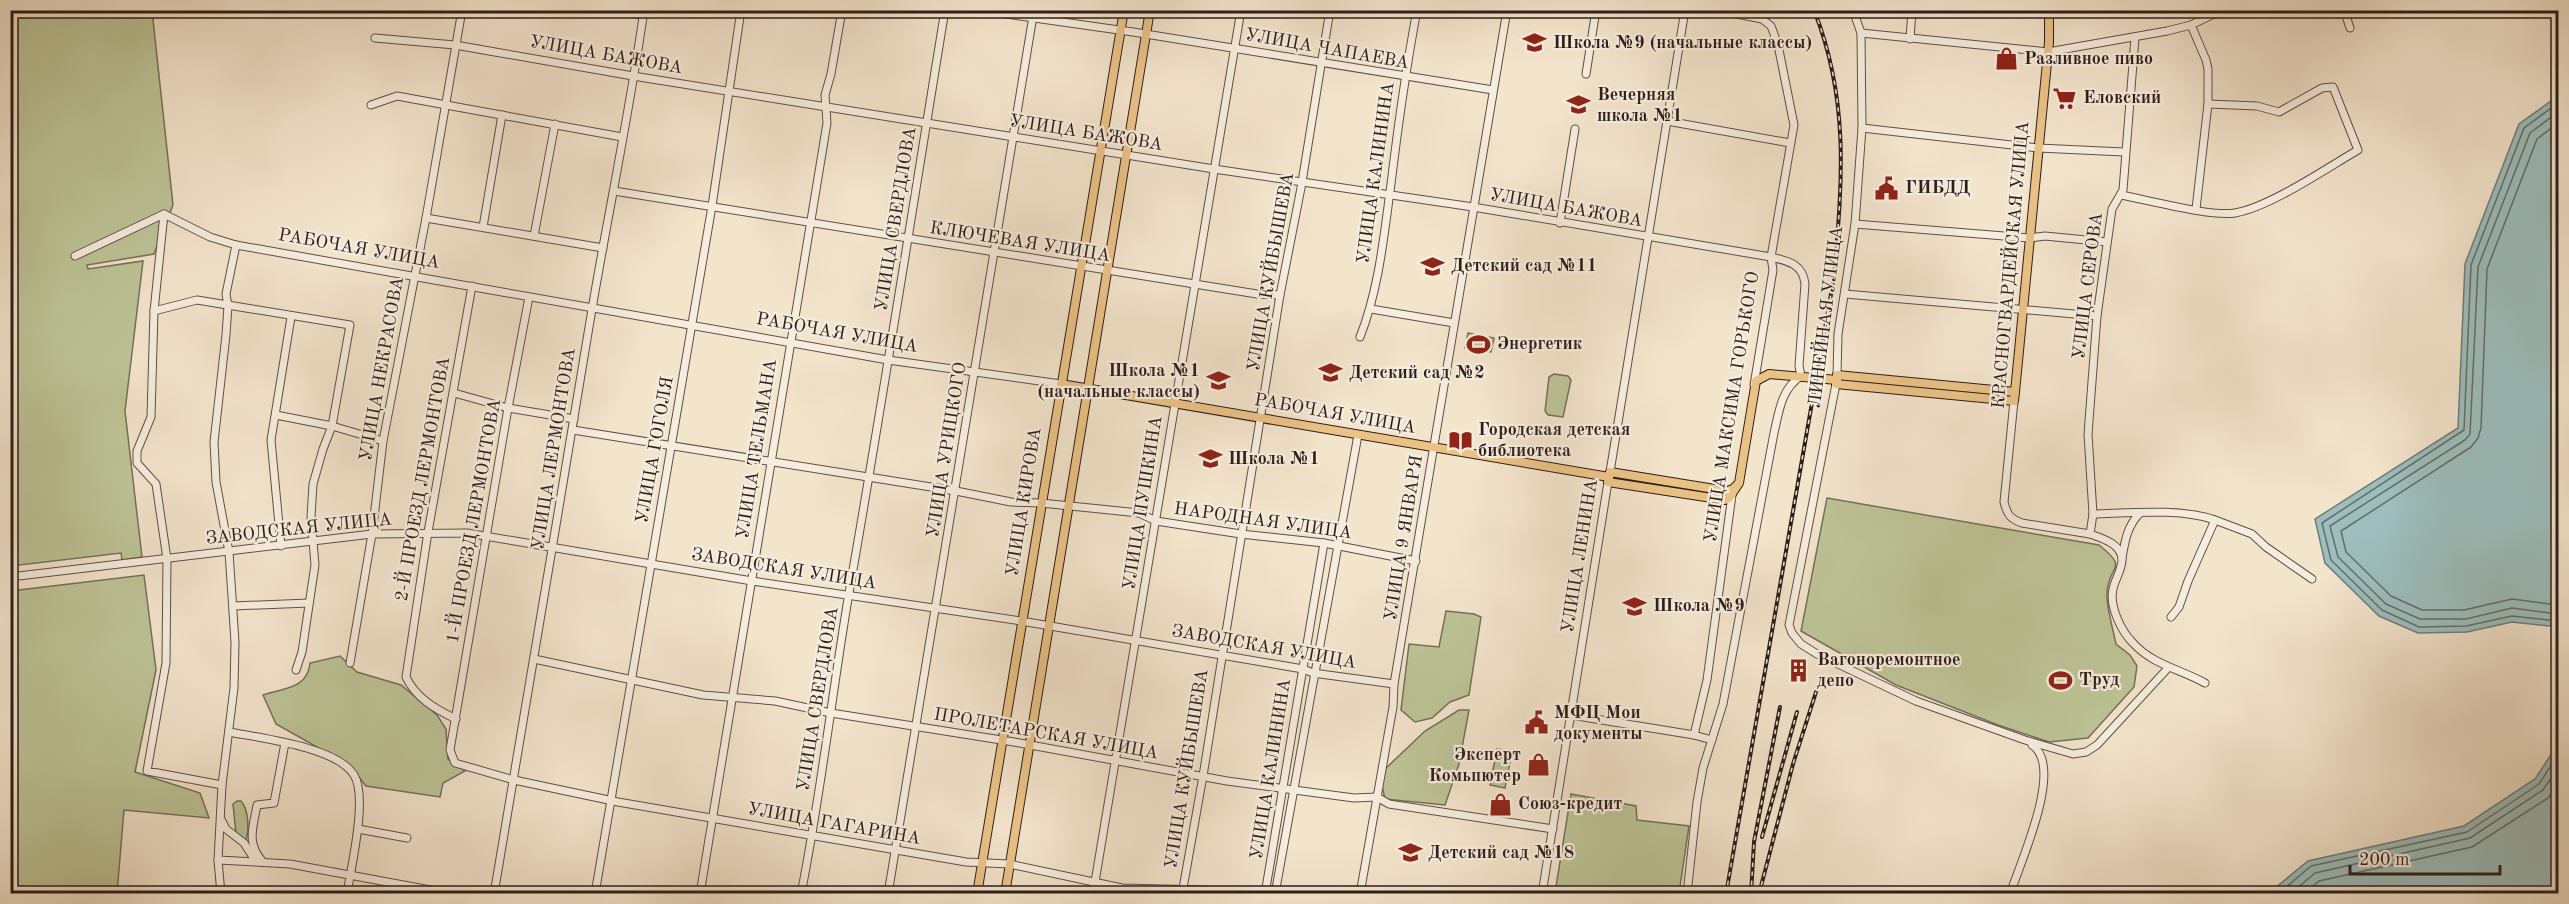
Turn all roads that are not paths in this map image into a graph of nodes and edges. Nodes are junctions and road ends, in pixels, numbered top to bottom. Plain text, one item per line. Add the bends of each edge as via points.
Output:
1 (462, 10) edge
2 (622, 10) edge
3 (741, 10) edge
4 (842, 10) edge
5 (964, 10) edge
6 (978, 10) edge
7 (1124, 10) edge
8 (1149, 10) edge
9 (1241, 10) edge
10 (1330, 10) edge
11 (1417, 10) edge
12 (1507, 10) edge
13 (1596, 10) edge
14 (1685, 10) edge
15 (1717, 10) edge
16 (1853, 10) edge
17 (1912, 10) edge
18 (2049, 10) edge
19 (2222, 10) edge
20 (2344, 10) edge
21 (942, 11) edge
22 (643, 13) edge
23 (1033, 14) edge
24 (2191, 25) junction
25 (2350, 28) dead end
26 (1121, 30) junction
27 (1861, 33) junction
28 (1146, 34) junction
29 (375, 38) dead end
30 (2135, 38) junction
31 (1910, 39) junction
32 (455, 45) junction
33 (1235, 49) junction
34 (2048, 52) junction
35 (1322, 61) junction
36 (1586, 74) dead end
37 (633, 76) junction
38 (1404, 77) junction
39 (1493, 90) junction
40 (730, 91) junction
41 (446, 104) junction
42 (2208, 104) junction
43 (371, 105) dead end
44 (826, 106) junction
45 (502, 115) junction
46 (1667, 121) junction
47 (926, 122) junction
48 (555, 124) junction
49 (1862, 128) junction
50 (1575, 129) dead end
51 (1013, 136) junction
52 (622, 137) junction
53 (1790, 143) junction
54 (2038, 148) junction
55 (1101, 151) junction
56 (2124, 152) junction
57 (1126, 155) junction
58 (1214, 169) junction
59 (1301, 182) junction
60 (614, 191) junction
61 (1389, 194) junction
62 (2121, 195) junction
63 (712, 206) junction
64 (1473, 207) junction
65 (2196, 209) junction
66 (164, 214) junction
67 (426, 218) junction
68 (1560, 223) junction
69 (809, 224) junction
70 (1855, 224) junction
71 (483, 227) junction
72 (534, 236) junction
73 (1648, 237) junction
74 (2029, 238) junction
75 (907, 240) junction
76 (2107, 242) junction
77 (236, 244) junction
78 (603, 248) junction
79 (994, 252) junction
80 (75, 256) dead end
81 (1771, 257) junction
82 (1081, 267) junction
83 (1107, 271) junction
84 (413, 275) junction
85 (1196, 284) junction
86 (472, 286) junction
87 (1845, 294) junction
88 (1280, 296) junction
89 (529, 297) junction
90 (228, 306) junction
91 (592, 309) junction
92 (1371, 309) junction
93 (2022, 309) junction
94 (154, 311) junction
95 (2097, 316) junction
96 (291, 317) junction
97 (1454, 323) junction
98 (692, 324) junction
99 (1360, 338) dead end
100 (789, 342) junction
101 (888, 360) junction
102 (975, 372) junction
103 (1801, 376) junction
104 (1837, 380) junction
105 (1061, 384) junction
106 (1754, 385) junction
107 (1088, 389) junction
108 (454, 393) junction
109 (2015, 396) junction
110 (1173, 404) junction
111 (508, 408) junction
112 (276, 416) junction
113 (1261, 418) junction
114 (574, 419) junction
115 (332, 426) junction
116 (573, 430) junction
117 (1358, 435) junction
118 (383, 441) junction
119 (672, 446) junction
120 (1434, 447) junction
121 (771, 461) junction
122 (870, 477) junction
123 (1609, 477) junction
124 (1739, 483) junction
125 (956, 491) junction
126 (1732, 495) junction
127 (1041, 503) junction
128 (1067, 506) junction
129 (2139, 513) junction
130 (2093, 514) junction
131 (2215, 520) junction
132 (1156, 521) junction
133 (428, 532) junction
134 (372, 534) junction
135 (1241, 534) junction
136 (2090, 534) junction
137 (486, 535) junction
138 (314, 542) junction
139 (1324, 543) junction
140 (1340, 545) junction
141 (281, 546) junction
142 (554, 546) junction
143 (229, 552) junction
144 (2122, 558) junction
145 (167, 559) junction
146 (1416, 561) junction
147 (651, 563) junction
148 (10, 577) edge
149 (2312, 579) dead end
150 (752, 581) junction
151 (849, 595) junction
152 (309, 603) junction
153 (233, 606) junction
154 (937, 607) junction
155 (2171, 617) dead end
156 (1022, 621) junction
157 (1048, 626) junction
158 (1136, 640) junction
159 (1221, 656) junction
160 (534, 659) junction
161 (350, 663) dead end
162 (2168, 668) junction
163 (296, 669) dead end
164 (1303, 669) junction
165 (1313, 673) junction
166 (631, 680) junction
167 (2205, 683) dead end
168 (1394, 684) junction
169 (732, 699) junction
170 (831, 714) junction
171 (1571, 715) junction
172 (456, 719) junction
173 (915, 727) junction
174 (229, 732) junction
175 (1694, 735) junction
176 (1002, 740) junction
177 (1712, 740) junction
178 (2025, 740) junction
179 (285, 743) junction
180 (1028, 744) junction
181 (450, 750) joint
182 (1116, 761) junction
183 (1203, 776) junction
184 (514, 780) junction
185 (222, 785) junction
186 (1283, 787) junction
187 (1294, 790) junction
188 (1377, 797) junction
189 (611, 799) junction
190 (221, 818) junction
191 (712, 819) junction
192 (1553, 829) junction
193 (358, 830) junction
194 (813, 836) junction
195 (407, 838) dead end
196 (897, 850) junction
197 (218, 860) junction
198 (982, 861) junction
199 (263, 862) junction
200 (1009, 864) junction
201 (349, 876) junction
202 (1094, 883) junction
203 (1182, 891) edge
204 (220, 894) edge
205 (347, 894) edge
206 (452, 894) edge
207 (494, 894) edge
208 (595, 894) edge
209 (700, 894) edge
210 (801, 894) edge
211 (888, 894) edge
212 (977, 894) edge
213 (1005, 894) edge
214 (1093, 894) edge
215 (1225, 894) edge
216 (1265, 894) edge
217 (1275, 894) edge
218 (1360, 894) edge
219 (1542, 894) edge
220 (1687, 894) edge
221 (2010, 894) edge

1 - 32 street, УЛИЦА НЕКРАСОВА
2 - 22 street
3 - 40 street, УЛИЦА ГОГОЛЯ
4 - 44 street, УЛИЦА ТЕЛЬМАНА
5 - 21 street
6 - 23 street, УЛИЦА ЧАПАЕВА
7 - 26 main road, УЛИЦА КИРОВА
8 - 28 main road
9 - 33 street, УЛИЦА ПУШКИНА
10 - 35 street, УЛИЦА КУЙБЫШЕВА
11 - 38 street, УЛИЦА КАЛИНИНА
12 - 39 street, УЛИЦА 9 ЯНВАРЯ
13 - 36 street
14 - 46 street, УЛИЦА ЛЕНИНА
15 - 53 street, УЛИЦА МАКСИМА ГОРЬКОГО via 1762,19 1771,26 1794,125
16 - 27 street, ЛИНЕЙНАЯ УЛИЦА
17 - 31 street
18 - 34 main road, КРАСНОГВАРДЕЙСКАЯ УЛИЦА
19 - 24 street
20 - 25 street
21 - 47 street, УЛИЦА СВЕРДЛОВА
22 - 37 street, УЛИЦА ЛЕРМОНТОВА
23 - 26 street, УЛИЦА ЧАПАЕВА
23 - 51 street, УЛИЦА УРИЦКОГО
24 - 30 street
24 - 42 street via 2206,60
26 - 28 street, УЛИЦА ЧАПАЕВА
26 - 55 main road, УЛИЦА КИРОВА
27 - 31 street
27 - 49 street, ЛИНЕЙНАЯ УЛИЦА
28 - 33 street, УЛИЦА ЧАПАЕВА
28 - 57 main road
29 - 32 street, УЛИЦА БАЖОВА
30 - 34 street
30 - 56 street, УЛИЦА СЕРОВА
31 - 34 street
32 - 37 street, УЛИЦА БАЖОВА
32 - 41 street, УЛИЦА НЕКРАСОВА
33 - 35 street, УЛИЦА ЧАПАЕВА
33 - 58 street, УЛИЦА ПУШКИНА
34 - 54 main road, КРАСНОГВАРДЕЙСКАЯ УЛИЦА
35 - 38 street, УЛИЦА ЧАПАЕВА
35 - 59 street, УЛИЦА КУЙБЫШЕВА
37 - 40 street, УЛИЦА БАЖОВА
37 - 52 street, УЛИЦА ЛЕРМОНТОВА
38 - 39 street, УЛИЦА ЧАПАЕВА
38 - 61 street, УЛИЦА КАЛИНИНА
39 - 64 street, УЛИЦА 9 ЯНВАРЯ
40 - 44 street, УЛИЦА БАЖОВА
40 - 63 street, УЛИЦА ГОГОЛЯ
41 - 43 street via 397,96
41 - 45 street
41 - 67 street, УЛИЦА НЕКРАСОВА
42 - 65 street
42 - 65 street via 2256,106 2279,112 2322,88 2333,87 2358,150 2260,205 2233,213
44 - 47 street, УЛИЦА БАЖОВА
44 - 69 street, УЛИЦА ТЕЛЬМАНА via 827,123
45 - 48 street
45 - 71 street
46 - 53 street
46 - 73 street, УЛИЦА ЛЕНИНА
47 - 51 street, УЛИЦА БАЖОВА
47 - 75 street, УЛИЦА СВЕРДЛОВА
48 - 52 street
48 - 72 street
49 - 54 street
49 - 70 street, ЛИНЕЙНАЯ УЛИЦА
50 - 68 street
51 - 55 street, УЛИЦА БАЖОВА
51 - 79 street, УЛИЦА УРИЦКОГО
52 - 60 street, УЛИЦА ЛЕРМОНТОВА
53 - 81 street, УЛИЦА МАКСИМА ГОРЬКОГО
54 - 56 street
54 - 74 main road, КРАСНОГВАРДЕЙСКАЯ УЛИЦА
55 - 57 street, УЛИЦА БАЖОВА
55 - 82 main road, УЛИЦА КИРОВА
56 - 62 street, УЛИЦА СЕРОВА
57 - 58 street, УЛИЦА БАЖОВА
57 - 83 main road
58 - 59 street, УЛИЦА БАЖОВА
58 - 85 street, УЛИЦА ПУШКИНА
59 - 61 street, УЛИЦА БАЖОВА
59 - 88 street, УЛИЦА КУЙБЫШЕВА
60 - 63 street, КЛЮЧЕВАЯ УЛИЦА
60 - 78 street, УЛИЦА ЛЕРМОНТОВА
61 - 64 street, УЛИЦА БАЖОВА
61 - 92 street, УЛИЦА КАЛИНИНА
62 - 65 street
62 - 76 street, УЛИЦА СЕРОВА via 2112,209
63 - 69 street, КЛЮЧЕВАЯ УЛИЦА
63 - 98 street, УЛИЦА ГОГОЛЯ
64 - 68 street, УЛИЦА БАЖОВА
64 - 97 street, УЛИЦА 9 ЯНВАРЯ
66 - 77 street, РАБОЧАЯ УЛИЦА via 210,237
66 - 80 street
66 - 94 street
67 - 71 street
67 - 84 street, УЛИЦА НЕКРАСОВА
68 - 73 street, УЛИЦА БАЖОВА
69 - 75 street, КЛЮЧЕВАЯ УЛИЦА
69 - 100 street, УЛИЦА ТЕЛЬМАНА
70 - 74 street
70 - 87 street, ЛИНЕЙНАЯ УЛИЦА
71 - 72 street
72 - 78 street
73 - 81 street, УЛИЦА БАЖОВА
73 - 123 street, УЛИЦА ЛЕНИНА
74 - 76 street
74 - 93 main road, КРАСНОГВАРДЕЙСКАЯ УЛИЦА
75 - 79 street, КЛЮЧЕВАЯ УЛИЦА
75 - 101 street, УЛИЦА СВЕРДЛОВА
76 - 95 street, УЛИЦА СЕРОВА
77 - 84 street, РАБОЧАЯ УЛИЦА
77 - 90 street via 226,294
78 - 91 street, УЛИЦА ЛЕРМОНТОВА
79 - 82 street, КЛЮЧЕВАЯ УЛИЦА
79 - 102 street, УЛИЦА УРИЦКОГО
81 - 103 street, УЛИЦА БАЖОВА via 1791,262 1802,271 1805,284
81 - 106 street, УЛИЦА МАКСИМА ГОРЬКОГО via 1773,270
82 - 83 street, КЛЮЧЕВАЯ УЛИЦА
82 - 105 main road, УЛИЦА КИРОВА
83 - 85 street, КЛЮЧЕВАЯ УЛИЦА
83 - 107 main road
84 - 86 street, РАБОЧАЯ УЛИЦА
84 - 118 street, УЛИЦА НЕКРАСОВА
85 - 88 street, КЛЮЧЕВАЯ УЛИЦА
85 - 110 street, УЛИЦА ПУШКИНА
86 - 89 street, РАБОЧАЯ УЛИЦА
86 - 108 street, 2-Й ПРОЕЗД ЛЕРМОНТОВА
87 - 93 street
87 - 104 street, ЛИНЕЙНАЯ УЛИЦА via 1838,334
88 - 113 street, УЛИЦА КУЙБЫШЕВА
89 - 91 street, РАБОЧАЯ УЛИЦА
89 - 111 street, 1-Й ПРОЕЗД ЛЕРМОНТОВА
90 - 94 street via 197,300
90 - 96 street
90 - 143 street via 214,442 216,482
91 - 98 street, РАБОЧАЯ УЛИЦА
91 - 114 street, УЛИЦА ЛЕРМОНТОВА
92 - 97 street
92 - 99 street, УЛИЦА КАЛИНИНА
93 - 95 street
93 - 109 main road, КРАСНОГВАРДЕЙСКАЯ УЛИЦА
94 - 145 street via 151,417 137,451 137,463 156,484
95 - 130 street, УЛИЦА СЕРОВА via 2088,434
96 - 112 street
96 - 115 street via 350,325
97 - 120 street, УЛИЦА 9 ЯНВАРЯ
98 - 100 street, РАБОЧАЯ УЛИЦА
98 - 119 street, УЛИЦА ГОГОЛЯ
100 - 101 street, РАБОЧАЯ УЛИЦА
100 - 121 street, УЛИЦА ТЕЛЬМАНА
101 - 102 street, РАБОЧАЯ УЛИЦА
101 - 122 street, УЛИЦА СВЕРДЛОВА
102 - 105 street, РАБОЧАЯ УЛИЦА
102 - 125 street, УЛИЦА УРИЦКОГО
103 - 104 main road
103 - 106 main road via 1769,374
103 - 177 street via 1790,385 1780,407 1738,629
104 - 109 main road
104 - 178 street, ЛИНЕЙНАЯ УЛИЦА via 1789,625 1792,633 1801,644 1835,663 1916,701
105 - 107 main road, РАБОЧАЯ УЛИЦА
105 - 127 main road, УЛИЦА КИРОВА
106 - 124 main road, УЛИЦА МАКСИМА ГОРЬКОГО
107 - 110 main road, РАБОЧАЯ УЛИЦА
107 - 128 main road
108 - 111 street
108 - 133 street, 2-Й ПРОЕЗД ЛЕРМОНТОВА
109 - 136 street, КРАСНОГВАРДЕЙСКАЯ УЛИЦА via 2004,502 2007,513 2014,520
110 - 113 main road, РАБОЧАЯ УЛИЦА
110 - 132 street, УЛИЦА ПУШКИНА
111 - 114 street
111 - 137 street, 1-Й ПРОЕЗД ЛЕРМОНТОВА
112 - 115 street
112 - 141 street via 271,440
113 - 117 main road, РАБОЧАЯ УЛИЦА
113 - 135 street, УЛИЦА КУЙБЫШЕВА
114 - 116 street, УЛИЦА ЛЕРМОНТОВА
115 - 118 street
115 - 138 street via 313,484
116 - 119 street, НАРОДНАЯ УЛИЦА
116 - 142 street, УЛИЦА ЛЕРМОНТОВА
117 - 120 main road, РАБОЧАЯ УЛИЦА
117 - 140 street, УЛИЦА КАЛИНИНА
118 - 134 street, УЛИЦА НЕКРАСОВА
119 - 121 street, НАРОДНАЯ УЛИЦА
119 - 147 street, УЛИЦА ГОГОЛЯ
120 - 123 main road, РАБОЧАЯ УЛИЦА
120 - 146 street, УЛИЦА 9 ЯНВАРЯ
121 - 122 street, НАРОДНАЯ УЛИЦА
121 - 150 street, УЛИЦА ТЕЛЬМАНА
122 - 125 street, НАРОДНАЯ УЛИЦА
122 - 151 street, УЛИЦА СВЕРДЛОВА
123 - 124 main road, РАБОЧАЯ УЛИЦА via 1727,490
123 - 126 main road, РАБОЧАЯ УЛИЦА via 1725,500
123 - 171 street, УЛИЦА ЛЕНИНА
124 - 126 main road, УЛИЦА МАКСИМА ГОРЬКОГО
125 - 127 street, НАРОДНАЯ УЛИЦА via 1011,502
125 - 154 street, УЛИЦА УРИЦКОГО
126 - 175 street, УЛИЦА МАКСИМА ГОРЬКОГО via 1707,680
127 - 128 street, НАРОДНАЯ УЛИЦА
127 - 156 main road, УЛИЦА КИРОВА
128 - 132 street, НАРОДНАЯ УЛИЦА via 1139,513
128 - 157 main road
129 - 130 street
129 - 131 street via 2197,514
129 - 144 street via 2128,531
130 - 136 street, УЛИЦА СЕРОВА
131 - 149 street via 2252,534
131 - 155 street via 2179,607
132 - 135 street, НАРОДНАЯ УЛИЦА
132 - 158 street, УЛИЦА ПУШКИНА
133 - 134 street, ЗАВОДСКАЯ УЛИЦА
133 - 137 street, ЗАВОДСКАЯ УЛИЦА
133 - 172 street, 2-Й ПРОЕЗД ЛЕРМОНТОВА via 406,677 421,698
134 - 138 street, ЗАВОДСКАЯ УЛИЦА
134 - 161 street, УЛИЦА НЕКРАСОВА
135 - 139 street, НАРОДНАЯ УЛИЦА
135 - 159 street, УЛИЦА КУЙБЫШЕВА
136 - 144 street via 2109,542
137 - 142 street, ЗАВОДСКАЯ УЛИЦА
137 - 172 street, 1-Й ПРОЕЗД ЛЕРМОНТОВА
138 - 141 street, ЗАВОДСКАЯ УЛИЦА
138 - 152 street
139 - 140 street, НАРОДНАЯ УЛИЦА
139 - 164 street, УЛИЦА КАЛИНИНА
140 - 146 street, НАРОДНАЯ УЛИЦА
140 - 165 street, УЛИЦА КАЛИНИНА
141 - 143 street, ЗАВОДСКАЯ УЛИЦА
142 - 147 street, ЗАВОДСКАЯ УЛИЦА
142 - 160 street, УЛИЦА ЛЕРМОНТОВА
143 - 145 street, ЗАВОДСКАЯ УЛИЦА
143 - 153 street
144 - 162 street via 2112,590 2118,619 2133,643
145 - 148 street, ЗАВОДСКАЯ УЛИЦА
145 - 185 street via 166,663 147,771
146 - 168 street, УЛИЦА 9 ЯНВАРЯ
147 - 150 street, ЗАВОДСКАЯ УЛИЦА
147 - 166 street, УЛИЦА ГОГОЛЯ
150 - 151 street, ЗАВОДСКАЯ УЛИЦА
150 - 169 street, УЛИЦА ТЕЛЬМАНА
151 - 154 street, ЗАВОДСКАЯ УЛИЦА
151 - 170 street, УЛИЦА СВЕРДЛОВА
152 - 153 street
152 - 163 street
153 - 174 street via 235,642
154 - 156 street, ЗАВОДСКАЯ УЛИЦА
154 - 173 street, УЛИЦА УРИЦКОГО
156 - 157 street, ЗАВОДСКАЯ УЛИЦА
156 - 176 main road, УЛИЦА КИРОВА
157 - 158 street, ЗАВОДСКАЯ УЛИЦА
157 - 180 main road
158 - 159 street, ЗАВОДСКАЯ УЛИЦА
158 - 182 street, УЛИЦА ПУШКИНА
159 - 164 street, ЗАВОДСКАЯ УЛИЦА
159 - 183 street, УЛИЦА КУЙБЫШЕВА
160 - 166 street, ПРОЛЕТАРСКАЯ УЛИЦА
160 - 184 street, УЛИЦА ЛЕРМОНТОВА
162 - 167 street
162 - 178 street via 2086,752 2073,754
164 - 165 street, ЗАВОДСКАЯ УЛИЦА
164 - 186 street, УЛИЦА КАЛИНИНА
165 - 168 street, ЗАВОДСКАЯ УЛИЦА
165 - 187 street, УЛИЦА КАЛИНИНА
166 - 169 street, ПРОЛЕТАРСКАЯ УЛИЦА
166 - 189 street, УЛИЦА ГОГОЛЯ
168 - 188 street, УЛИЦА 9 ЯНВАРЯ
169 - 170 street, ПРОЛЕТАРСКАЯ УЛИЦА via 775,701
169 - 191 street, УЛИЦА ТЕЛЬМАНА
170 - 173 street, ПРОЛЕТАРСКАЯ УЛИЦА
170 - 194 street, УЛИЦА СВЕРДЛОВА
171 - 175 street
171 - 192 street, УЛИЦА ЛЕНИНА
172 - 181 street, 1-Й ПРОЕЗД ЛЕРМОНТОВА
173 - 176 street, ПРОЛЕТАРСКАЯ УЛИЦА
173 - 196 street, УЛИЦА УРИЦКОГО
174 - 179 street
174 - 185 street
175 - 177 street
176 - 180 street, ПРОЛЕТАРСКАЯ УЛИЦА
176 - 198 main road, УЛИЦА КИРОВА
177 - 220 street via 1697,802
178 - 221 street via 2044,757 2045,782
179 - 193 street via 339,761 353,774 358,787
179 - 199 street via 274,804 257,805 251,842 254,853
180 - 182 street, ПРОЛЕТАРСКАЯ УЛИЦА
180 - 200 main road
181 - 184 street, УЛИЦА ГАГАРИНА via 455,763
182 - 183 street, ПРОЛЕТАРСКАЯ УЛИЦА
182 - 202 street, УЛИЦА ПУШКИНА
183 - 186 street, ПРОЛЕТАРСКАЯ УЛИЦА
183 - 203 street, УЛИЦА КУЙБЫШЕВА
184 - 189 street, УЛИЦА ГАГАРИНА
184 - 207 street, УЛИЦА ЛЕРМОНТОВА
185 - 190 street
186 - 187 street, ПРОЛЕТАРСКАЯ УЛИЦА
186 - 216 street, УЛИЦА КАЛИНИНА
187 - 188 street, ПРОЛЕТАРСКАЯ УЛИЦА
187 - 217 street, УЛИЦА КАЛИНИНА
188 - 192 street, ПРОЛЕТАРСКАЯ УЛИЦА via 1389,804
188 - 218 street, УЛИЦА 9 ЯНВАРЯ
189 - 191 street, УЛИЦА ГАГАРИНА
189 - 208 street, УЛИЦА ГОГОЛЯ
190 - 197 street
190 - 199 street via 226,829 244,843 254,858
191 - 194 street, УЛИЦА ГАГАРИНА
191 - 209 street, УЛИЦА ТЕЛЬМАНА
192 - 219 street, УЛИЦА ЛЕНИНА
193 - 195 street
193 - 201 street
194 - 196 street, УЛИЦА ГАГАРИНА
194 - 210 street, УЛИЦА СВЕРДЛОВА
196 - 198 street, УЛИЦА ГАГАРИНА via 966,862
196 - 211 street, УЛИЦА УРИЦКОГО
197 - 199 street
197 - 204 street
198 - 200 street, УЛИЦА ГАГАРИНА
198 - 212 main road, УЛИЦА КИРОВА
199 - 201 street
200 - 202 street, УЛИЦА ГАГАРИНА
200 - 213 main road
201 - 205 street
201 - 206 street
202 - 203 street, УЛИЦА ГАГАРИНА
202 - 214 street, УЛИЦА ПУШКИНА
203 - 215 street, УЛИЦА ГАГАРИНА

